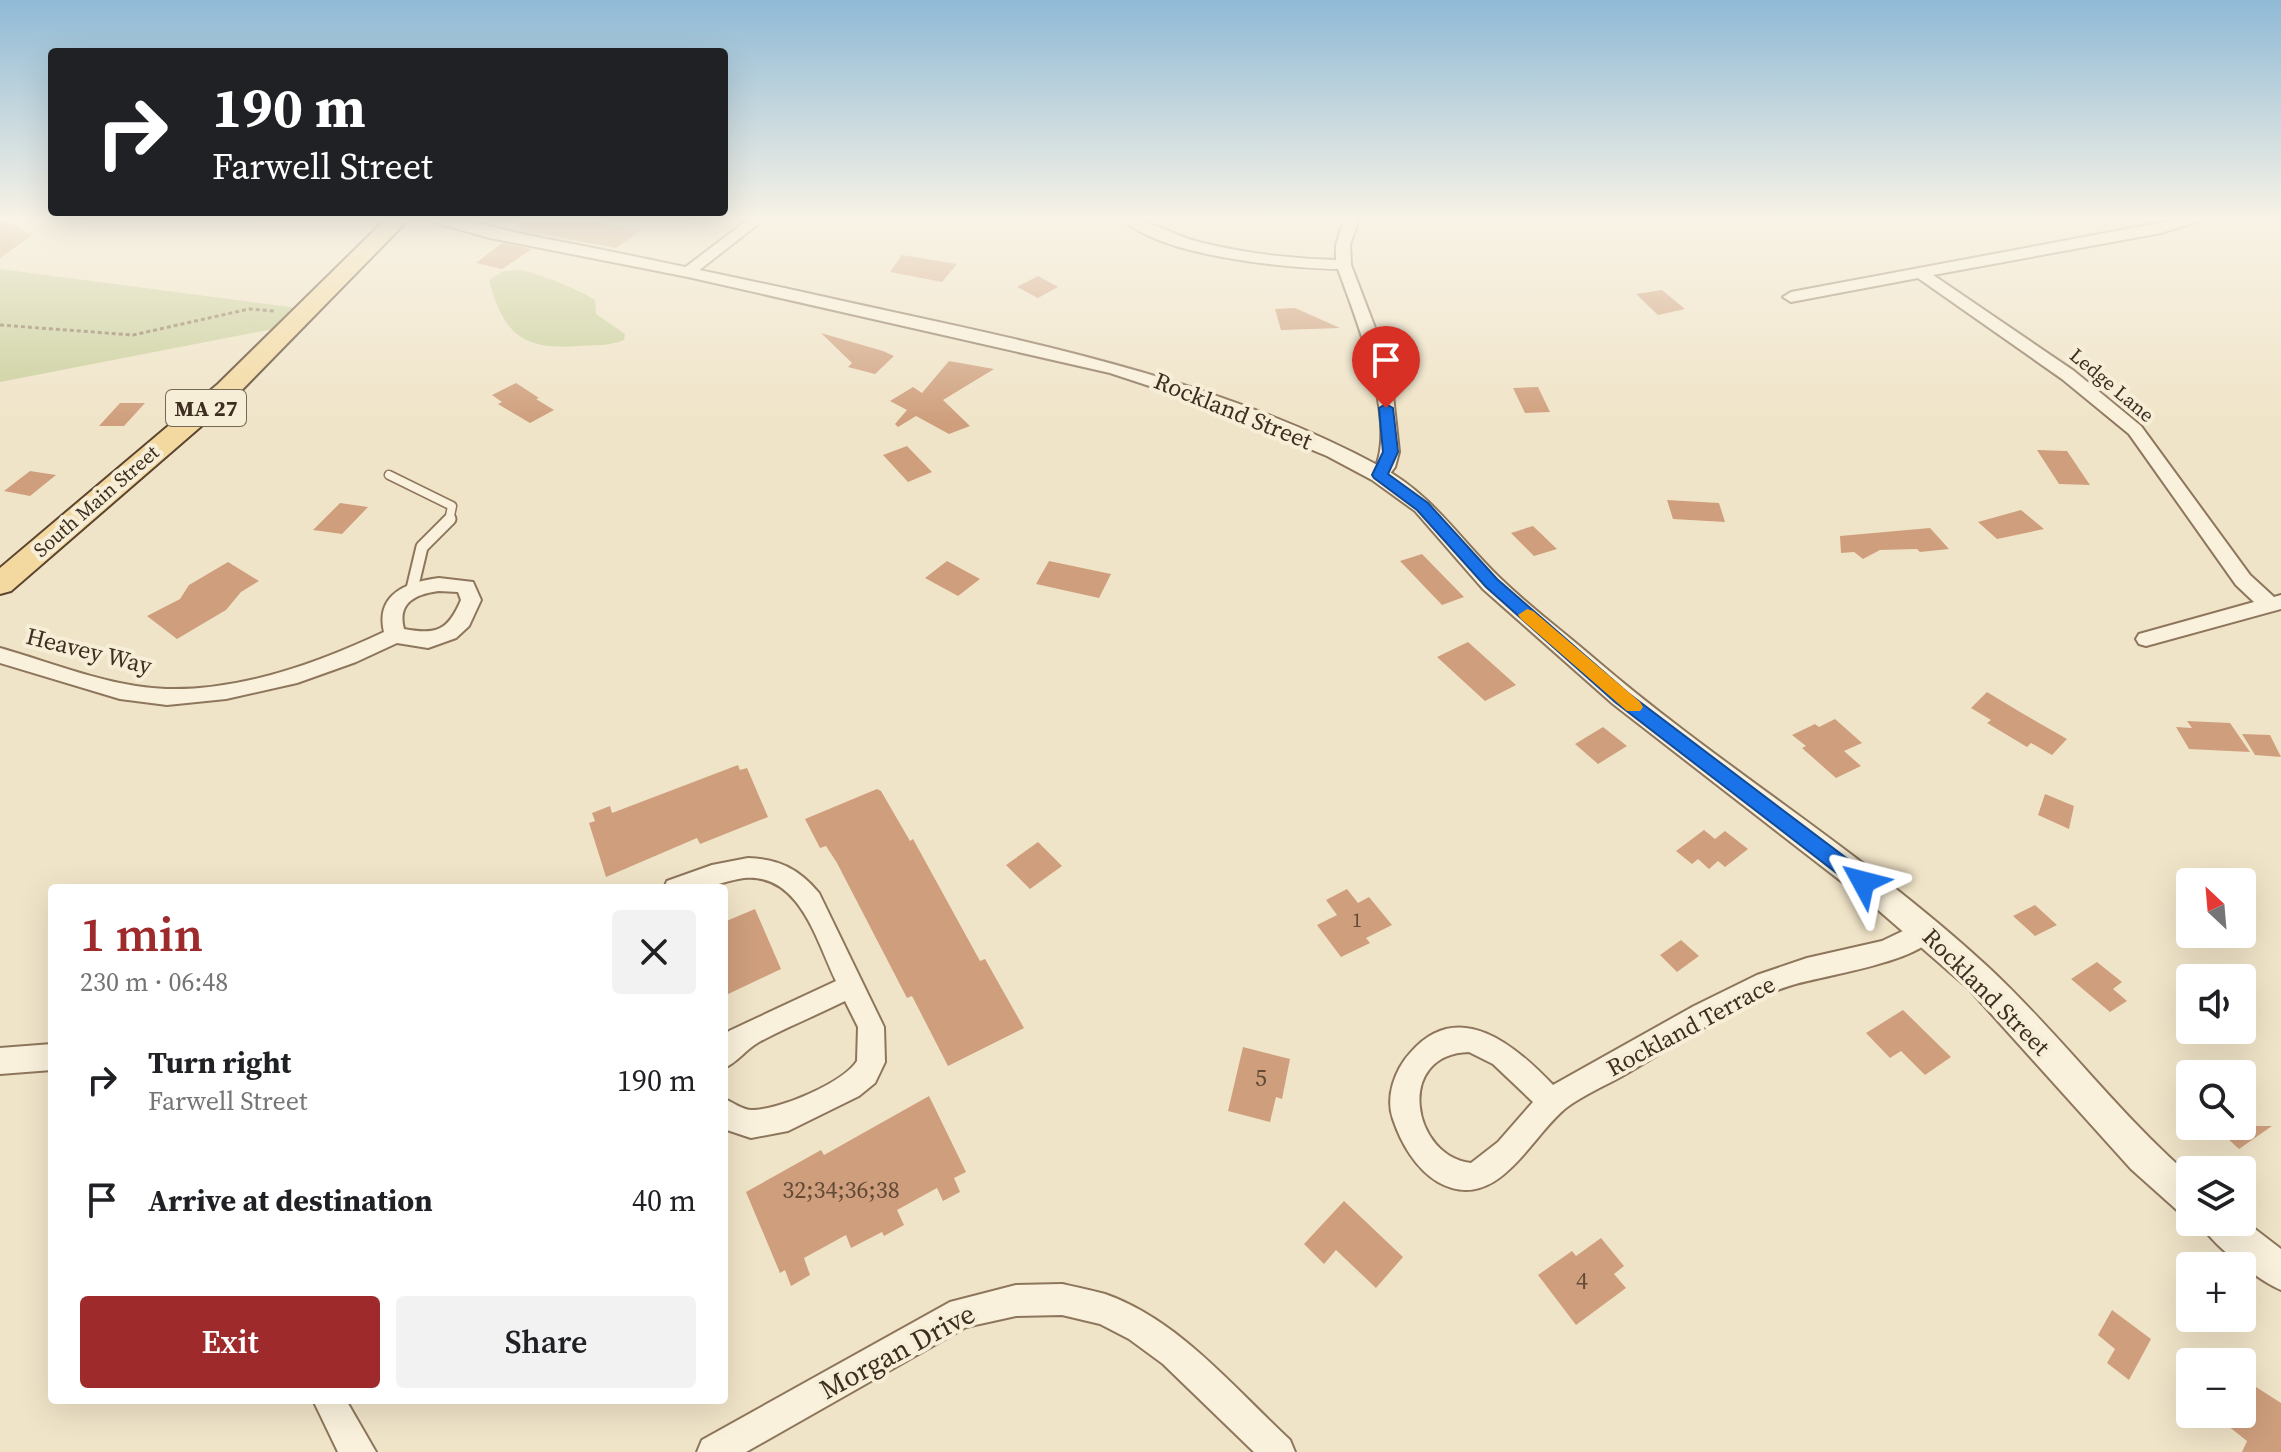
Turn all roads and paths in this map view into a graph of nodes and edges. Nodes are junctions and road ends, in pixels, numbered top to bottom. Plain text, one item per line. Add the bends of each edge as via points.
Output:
1 (331, 286) edge
2 (750, 286) edge
3 (1352, 286) edge
4 (1851, 286) edge
5 (1939, 286) edge
6 (1791, 297) dead end
7 (276, 312) dead end
8 (0, 325) edge
9 (389, 475) dead end
10 (1380, 475) junction
11 (0, 584) edge
12 (412, 589) junction
13 (2275, 603) edge
14 (395, 635) junction
15 (2146, 639) dead end
16 (0, 655) edge
17 (687, 884) edge
18 (1926, 931) junction
19 (851, 986) junction
20 (728, 1051) edge
21 (48, 1057) edge
22 (0, 1061) edge
23 (1552, 1103) junction
24 (728, 1115) edge
25 (2176, 1186) edge
26 (2236, 1236) edge
27 (2281, 1272) edge
28 (331, 1404) edge
29 (359, 1452) edge
30 (714, 1452) edge
31 (1278, 1452) edge

1 - 11 main road, South Main Street / MA 27 via 227,390
2 - 10 street, Rockland Street via 1145,377 1334,451
3 - 10 street via 1384,386 1390,452
4 - 6 street
5 - 13 street, Ledge Lane via 2127,422 2243,580
7 - 8 path via 249,309 133,335
9 - 12 lane via 452,506 450,520 422,547
10 - 18 street, Rockland Street via 1423,506 1491,583 1622,697
12 - 14 street via 394,603 389,623
12 - 14 street via 444,582 466,587 471,600 462,621 449,633 428,641
13 - 15 street
14 - 16 street, Heavey Way via 289,678 167,697 120,691
17 - 19 street via 733,867 761,867 786,875 810,900
18 - 23 street, Rockland Terrace via 1888,953 1767,982
18 - 25 street, Rockland Street via 1979,978
19 - 20 street via 752,1032
19 - 24 street via 873,1038 865,1074 778,1121 751,1124
21 - 22 street
23 - 23 street, Rockland Terrace via 1500,1162 1464,1178 1430,1157 1406,1118 1404,1101 1415,1066 1442,1043 1462,1039 1499,1052
26 - 27 street
28 - 29 street
30 - 31 street, Morgan Drive via 961,1313 1021,1298 1080,1302 1136,1323 1170,1347

